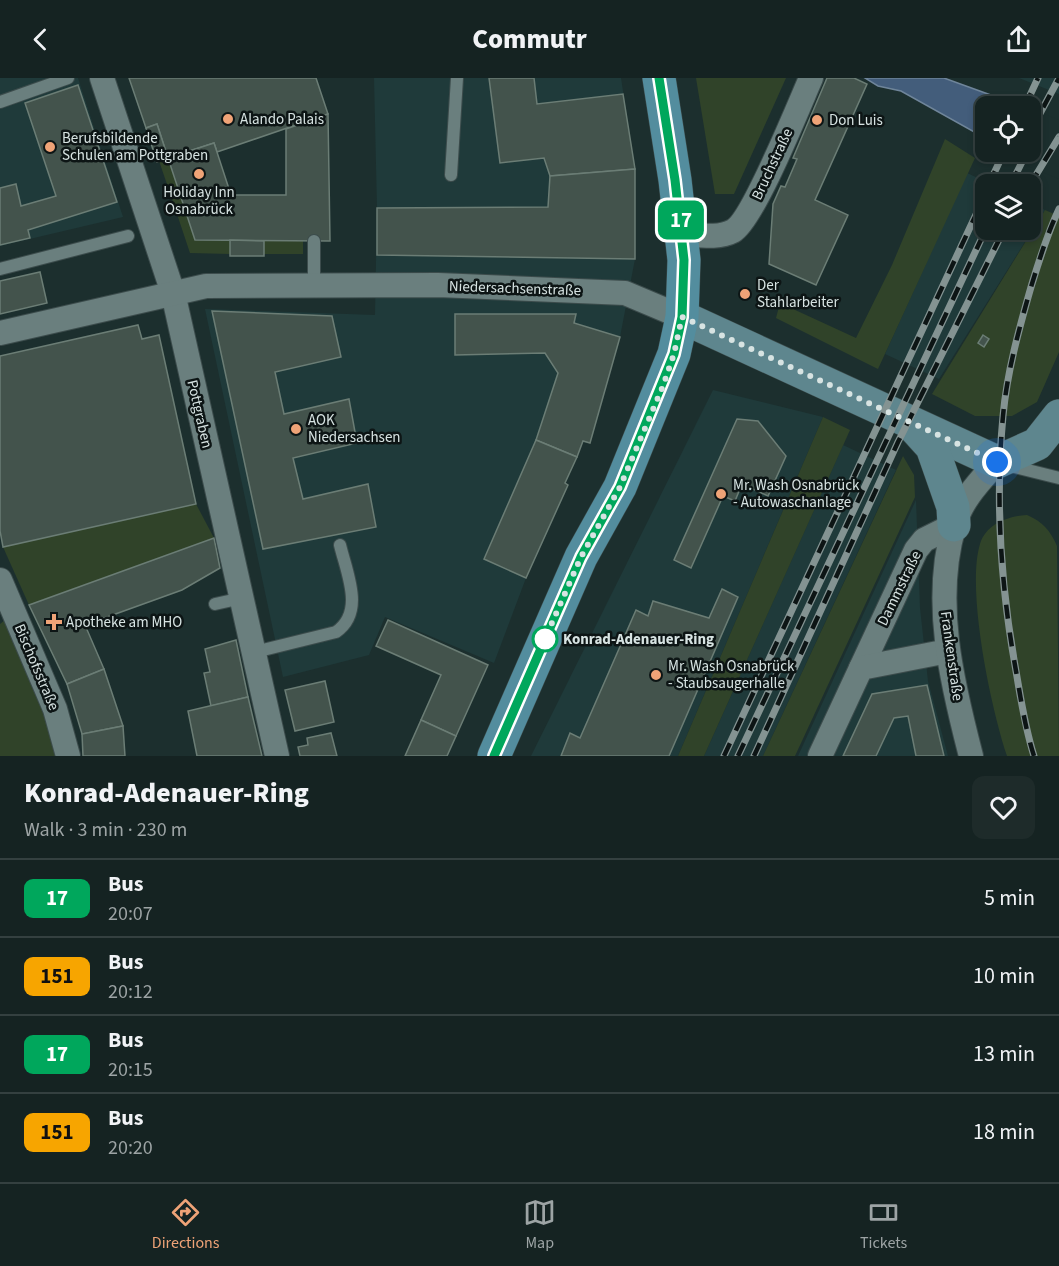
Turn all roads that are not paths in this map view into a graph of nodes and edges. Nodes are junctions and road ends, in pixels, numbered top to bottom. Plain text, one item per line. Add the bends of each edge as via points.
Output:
1 (68, 78) edge
2 (102, 78) edge
3 (457, 78) edge
4 (659, 78) edge
5 (811, 78) edge
6 (0, 102) edge
7 (451, 175) dead end
8 (682, 234) junction
9 (128, 236) dead end
10 (314, 241) dead end
11 (0, 268) edge
12 (314, 286) junction
13 (173, 293) junction
14 (682, 317) junction
15 (0, 333) edge
16 (1059, 416) edge
17 (913, 426) junction
18 (997, 462) junction
19 (1059, 478) edge
20 (954, 525) junction
21 (340, 545) dead end
22 (3, 594) edge
23 (242, 598) junction
24 (215, 604) dead end
25 (948, 651) junction
26 (255, 652) junction
27 (861, 668) junction
28 (68, 756) edge
29 (277, 756) edge
30 (494, 756) edge
31 (820, 756) edge
32 (971, 756) edge

1 - 6 lane
2 - 13 street, Pottgraben
3 - 7 lane
4 - 8 main road
5 - 8 street, Bruchstraße via 758,198 735,230 714,236
8 - 14 main road
9 - 11 lane
10 - 12 lane
12 - 13 street, Niedersachsenstraße via 206,286
12 - 14 street, Niedersachsenstraße via 438,285 625,292
13 - 15 street, Niedersachsenstraße
13 - 23 street, Pottgraben
14 - 17 street, Niedersachsenstraße
14 - 30 main road via 674,354 620,487 581,557
16 - 18 street via 1037,444
17 - 18 street, Niedersachsenstraße
17 - 20 street via 932,447 953,507
18 - 19 lane
18 - 20 street, Frankenstraße via 970,492
20 - 25 street, Frankenstraße via 944,600
20 - 27 street, Dammstraße via 924,540 916,550
21 - 26 lane via 352,599 353,612 347,625 336,632
22 - 28 street, Bischofsstraße via 55,709
23 - 24 lane
23 - 26 street, Pottgraben
25 - 27 street
25 - 32 street, Frankenstraße
26 - 29 street, Pottgraben
27 - 31 street, Dammstraße

